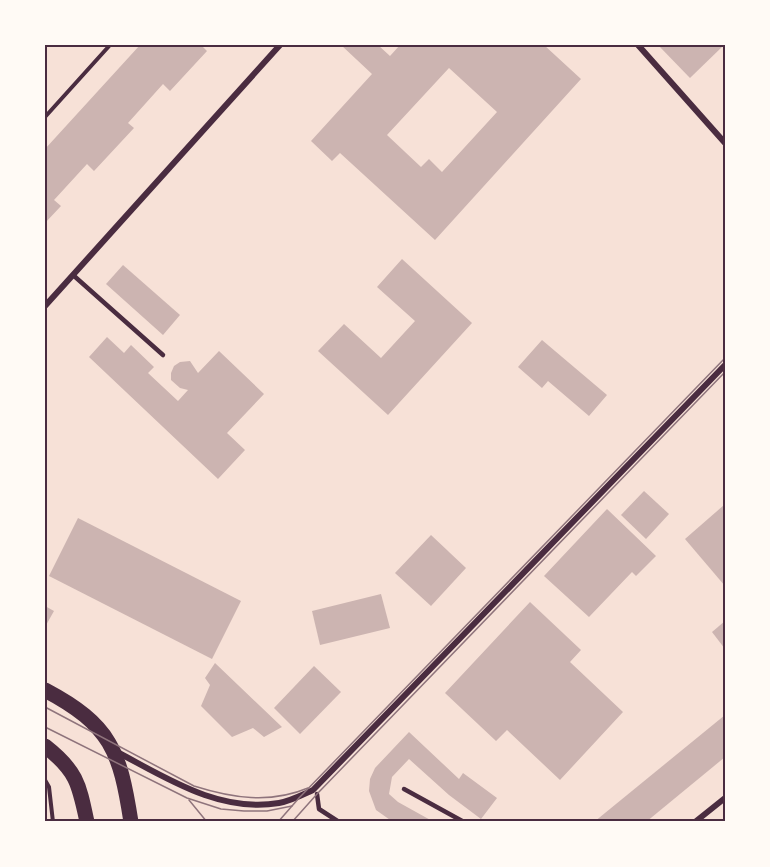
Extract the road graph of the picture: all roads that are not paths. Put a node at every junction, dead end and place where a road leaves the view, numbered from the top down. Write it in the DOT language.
graph roads {
  1 [pos="280,45"];
  2 [pos="638,45"];
  3 [pos="725,143"];
  4 [pos="73,275"];
  5 [pos="45,306"];
  6 [pos="163,355"];
  7 [pos="725,364"];
  8 [pos="45,690"];
  9 [pos="45,746"];
  10 [pos="115,751"];
  11 [pos="404,789"];
  12 [pos="315,792"];
  13 [pos="725,798"];
  14 [pos="87,822"];
  15 [pos="131,822"];
  16 [pos="339,822"];
  17 [pos="464,822"];
  18 [pos="695,822"];
  1 -- 4 [label="street"];
  2 -- 3 [label="street"];
  4 -- 5 [label="street"];
  4 -- 6 [label="lane"];
  7 -- 12 [label="street"];
  8 -- 10 [label="main road"];
  9 -- 14 [label="main road"];
  10 -- 12 [label="street"];
  10 -- 15 [label="main road"];
  11 -- 17 [label="lane"];
  12 -- 16 [label="lane"];
  13 -- 18 [label="street"];
}
